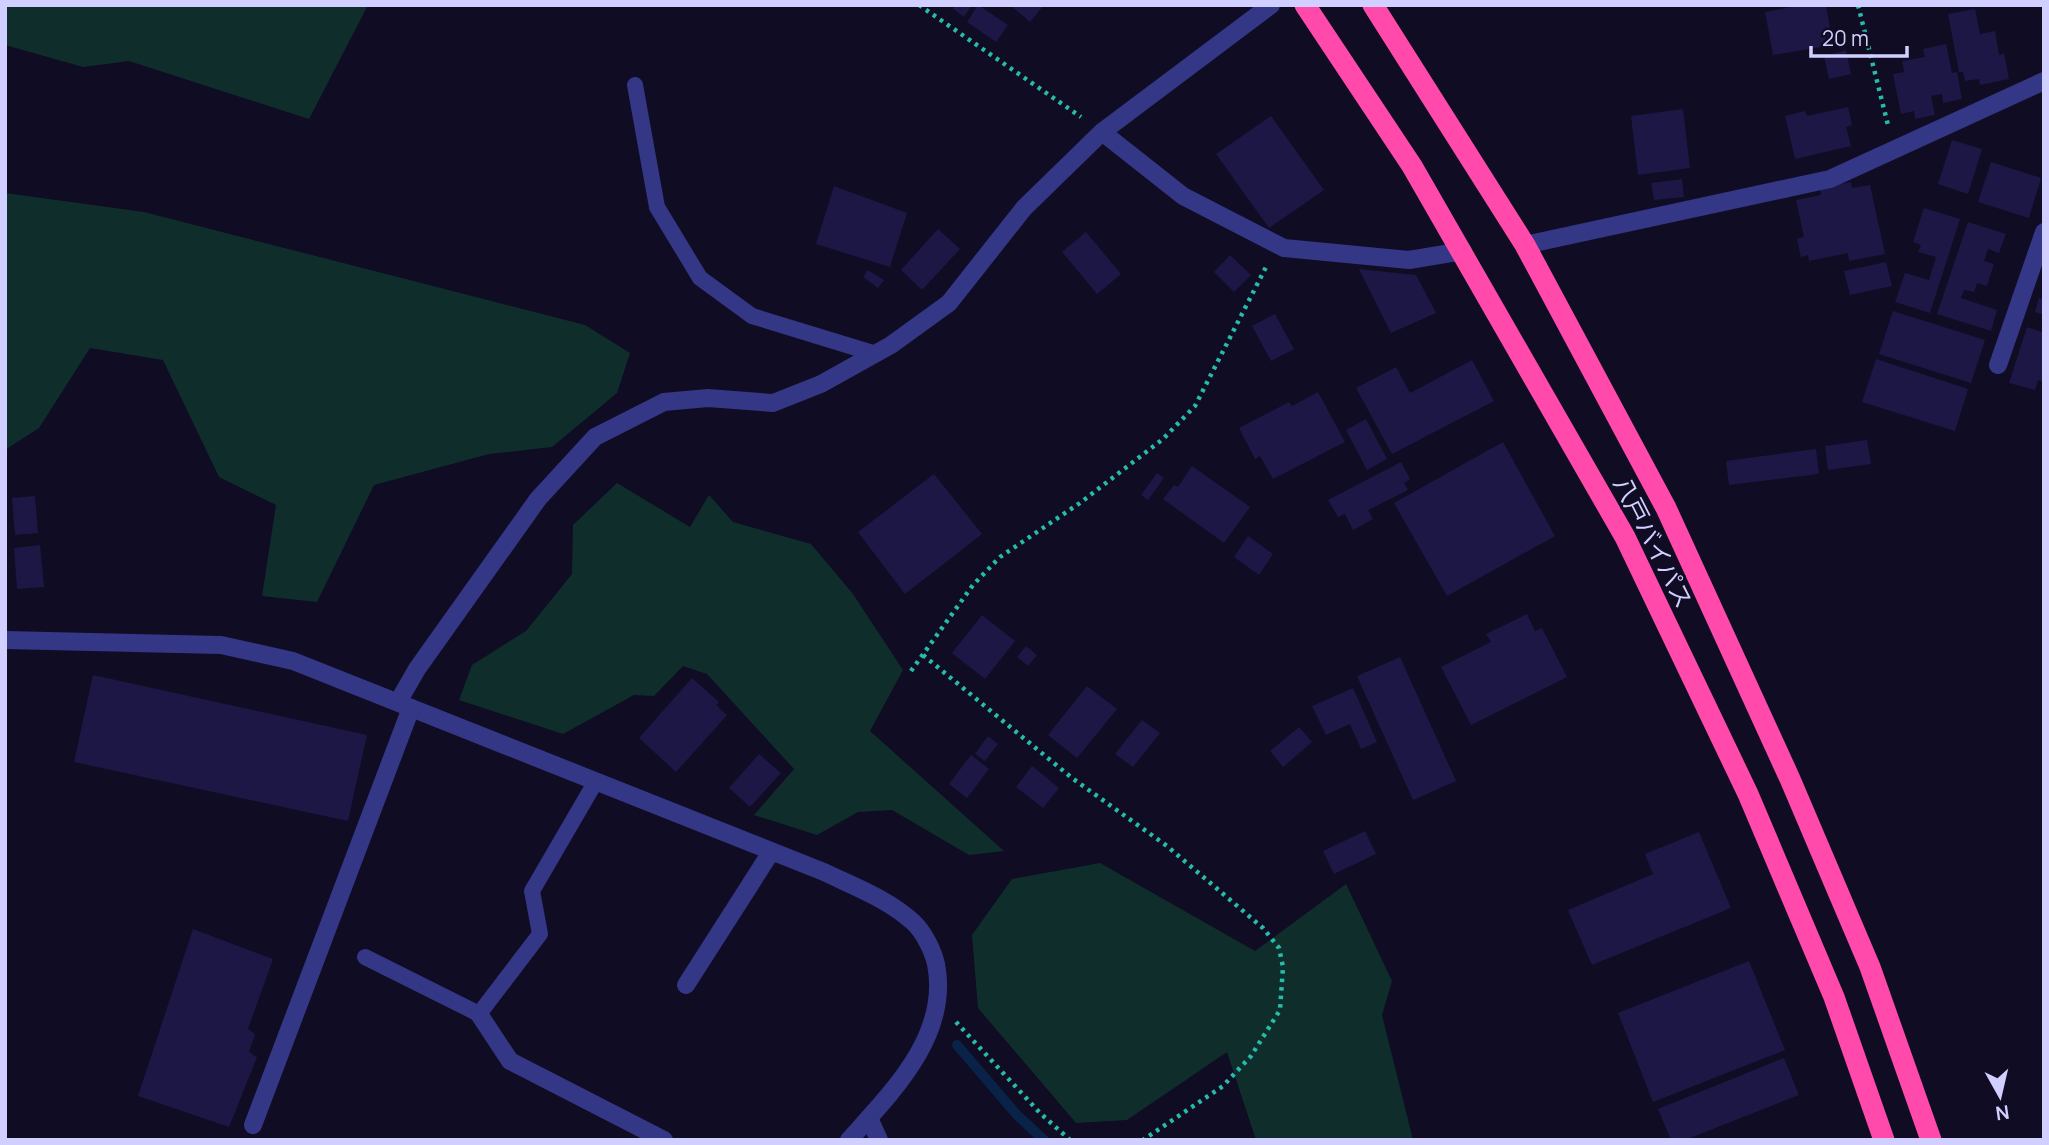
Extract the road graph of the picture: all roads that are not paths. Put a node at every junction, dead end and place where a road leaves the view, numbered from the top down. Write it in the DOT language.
graph roads {
  1 [pos="1271,5"];
  2 [pos="1305,5"];
  3 [pos="1373,5"];
  4 [pos="2044,81"];
  5 [pos="635,85"];
  6 [pos="1102,132"];
  7 [pos="2044,232"];
  8 [pos="1525,246"];
  9 [pos="1463,251"];
  10 [pos="876,354"];
  11 [pos="1998,365"];
  12 [pos="5,640"];
  13 [pos="404,705"];
  14 [pos="596,781"];
  15 [pos="771,852"];
  16 [pos="365,957"];
  17 [pos="687,985"];
  18 [pos="480,1014"];
  19 [pos="869,1118"];
  20 [pos="253,1125"];
  21 [pos="664,1140"];
  22 [pos="849,1140"];
  23 [pos="879,1140"];
  24 [pos="1884,1140"];
  25 [pos="1931,1140"];
  1 -- 6 [label="street"];
  2 -- 9 [label="highway, 八戸バイパス"];
  3 -- 8 [label="highway, 八戸バイパス"];
  4 -- 8 [label="street"];
  5 -- 10 [label="lane"];
  6 -- 9 [label="street"];
  6 -- 10 [label="street"];
  7 -- 11 [label="street"];
  8 -- 25 [label="highway, 八戸バイパス"];
  9 -- 24 [label="highway, 八戸バイパス"];
  10 -- 13 [label="street"];
  12 -- 13 [label="street"];
  13 -- 14 [label="street"];
  13 -- 20 [label="street"];
  14 -- 15 [label="street"];
  14 -- 18 [label="lane"];
  15 -- 17 [label="street"];
  15 -- 19 [label="street"];
  16 -- 18 [label="lane"];
  18 -- 21 [label="street"];
  19 -- 22 [label="street"];
  19 -- 23 [label="street"];
}
